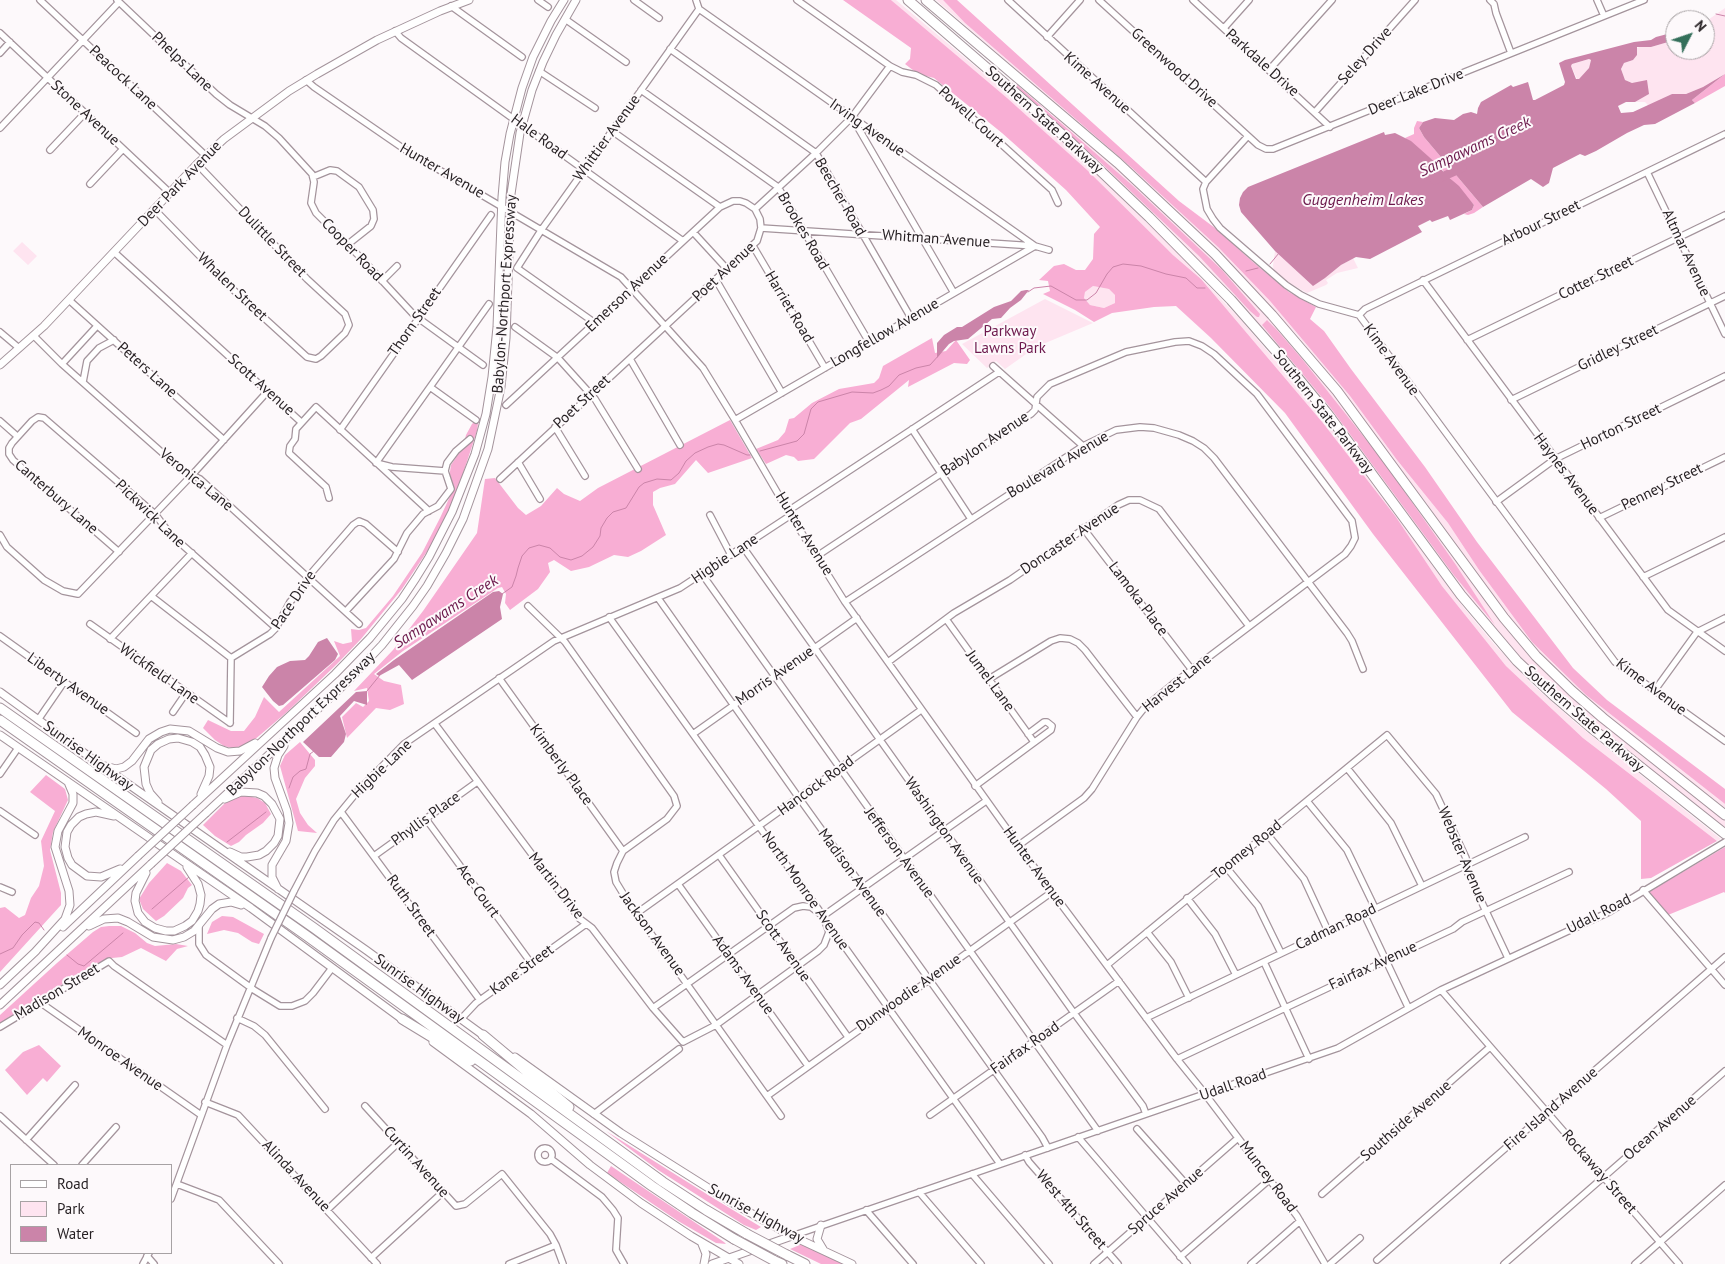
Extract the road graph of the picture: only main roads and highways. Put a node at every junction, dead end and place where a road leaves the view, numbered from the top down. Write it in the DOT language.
graph roads {
  1 [pos="469,0"];
  2 [pos="564,0"];
  3 [pos="576,0"];
  4 [pos="908,0"];
  5 [pos="926,0"];
  6 [pos="0,365"];
  7 [pos="0,692"];
  8 [pos="0,708"];
  9 [pos="0,720"];
  10 [pos="306,721"];
  11 [pos="272,732"];
  12 [pos="0,735"];
  13 [pos="98,763"];
  14 [pos="66,780"];
  15 [pos="193,805"];
  16 [pos="214,806"];
  17 [pos="171,815"];
  18 [pos="1725,815"];
  19 [pos="127,822"];
  20 [pos="1725,834"];
  21 [pos="213,844"];
  22 [pos="180,859"];
  23 [pos="129,864"];
  24 [pos="151,864"];
  25 [pos="279,891"];
  26 [pos="251,908"];
  27 [pos="76,934"];
  28 [pos="34,953"];
  29 [pos="0,985"];
  30 [pos="0,1005"];
  31 [pos="402,1019"];
  32 [pos="483,1035"];
  33 [pos="527,1095"];
  34 [pos="599,1135"];
  35 [pos="821,1225"];
  36 [pos="792,1236"];
  37 [pos="700,1242"];
  38 [pos="827,1253"];
  39 [pos="728,1258"];
  40 [pos="778,1262"];
  41 [pos="704,1264"];
  42 [pos="712,1264"];
  43 [pos="739,1264"];
  44 [pos="805,1264"];
  45 [pos="852,1264"];
  1 -- 6 [label="main road, Deer Park Avenue"];
  2 -- 11 [label="main road, Babylon-Northport Expressway"];
  3 -- 10 [label="main road, Babylon-Northport Expressway"];
  4 -- 20 [label="highway, Southern State Parkway"];
  5 -- 18 [label="highway, Southern State Parkway"];
  7 -- 13 [label="main road, Sunrise Highway"];
  8 -- 34 [label="highway, Sunrise Highway"];
  9 -- 33 [label="highway, Sunrise Highway"];
  10 -- 16 [label="main road, Babylon-Northport Expressway"];
  10 -- 25 [label="main road"];
  11 -- 13 [label="main road"];
  11 -- 15 [label="main road, Babylon-Northport Expressway"];
  12 -- 14 [label="main road, Sunrise Highway"];
  13 -- 17 [label="main road, Sunrise Highway"];
  14 -- 19 [label="main road, Sunrise Highway"];
  14 -- 28 [label="main road"];
  15 -- 17 [label="main road"];
  15 -- 23 [label="main road, Babylon-Northport Expressway, bridge"];
  16 -- 21 [label="main road"];
  16 -- 24 [label="main road, Babylon-Northport Expressway, bridge"];
  17 -- 21 [label="main road, Sunrise Highway"];
  19 -- 22 [label="main road, Sunrise Highway"];
  19 -- 23 [label="main road"];
  21 -- 25 [label="main road, Sunrise Highway"];
  22 -- 24 [label="main road"];
  22 -- 26 [label="main road"];
  23 -- 28 [label="main road, Babylon-Northport Expressway"];
  24 -- 27 [label="main road, Babylon-Northport Expressway"];
  25 -- 32 [label="main road, Sunrise Highway"];
  26 -- 27 [label="main road"];
  26 -- 31 [label="main road"];
  27 -- 30 [label="main road, Babylon-Northport Expressway"];
  28 -- 29 [label="main road, Babylon-Northport Expressway"];
  31 -- 33 [label="highway"];
  31 -- 37 [label="main road"];
  32 -- 34 [label="highway"];
  32 -- 36 [label="main road, Sunrise Highway"];
  33 -- 40 [label="highway, Sunrise Highway, bridge"];
  34 -- 44 [label="highway, Sunrise Highway, bridge"];
  35 -- 38 [label="main road"];
  36 -- 38 [label="main road, Sunrise Highway"];
  36 -- 39 [label="main road, Udall Road"];
  37 -- 39 [label="main road"];
  37 -- 41 [label="main road"];
  38 -- 45 [label="main road, Sunrise Highway"];
  39 -- 42 [label="main road, Udall Road"];
  39 -- 43 [label="main road"];
}
